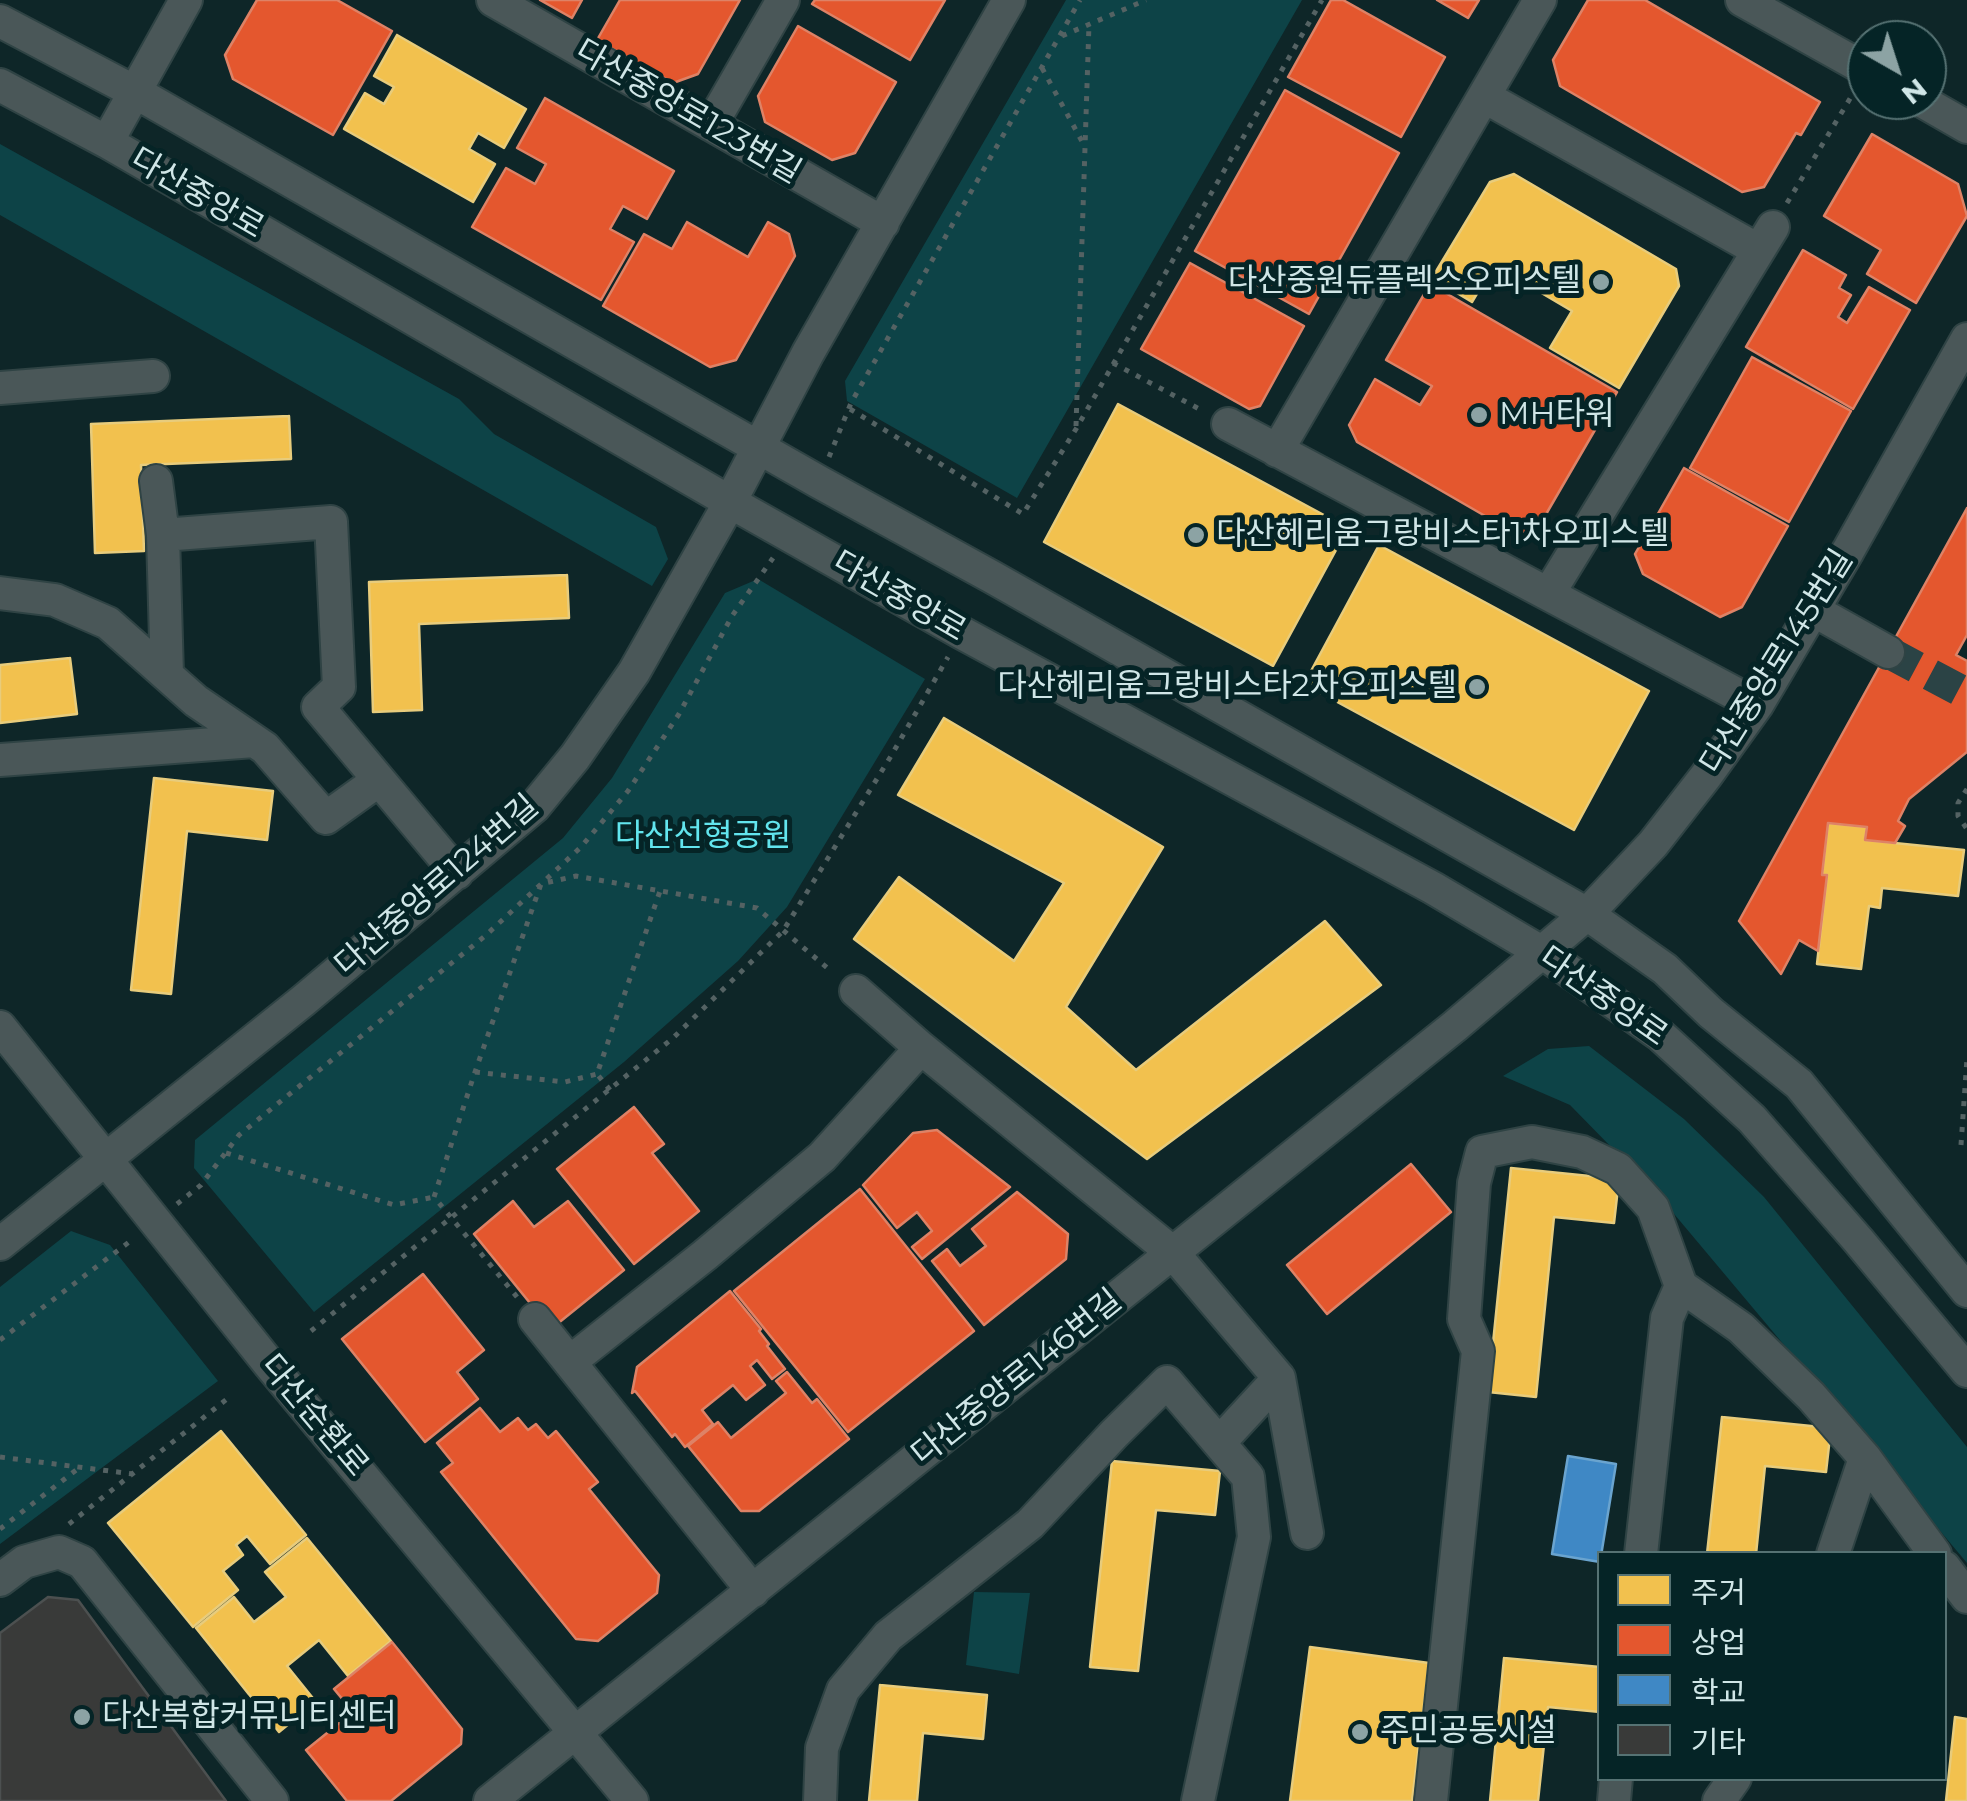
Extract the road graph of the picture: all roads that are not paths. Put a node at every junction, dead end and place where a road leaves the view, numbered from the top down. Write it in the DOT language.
graph roads {
  1 [pos="186,0"];
  2 [pos="493,0"];
  3 [pos="783,0"];
  4 [pos="1009,0"];
  5 [pos="1540,0"];
  6 [pos="1742,0"];
  7 [pos="0,20"];
  8 [pos="1847,68"];
  9 [pos="0,86"];
  10 [pos="135,92"];
  11 [pos="1485,97"];
  12 [pos="711,125"];
  13 [pos="107,142"];
  14 [pos="883,223"];
  15 [pos="1967,339"];
  16 [pos="153,376"];
  17 [pos="0,388"];
  18 [pos="1228,424"];
  19 [pos="758,448"];
  20 [pos="1277,452"];
  21 [pos="156,481"];
  22 [pos="730,502"];
  23 [pos="163,535"];
  24 [pos="0,593"];
  25 [pos="1549,593"];
  26 [pos="1813,610"];
  27 [pos="1888,652"];
  28 [pos="167,675"];
  29 [pos="1756,705"];
  30 [pos="254,741"];
  31 [pos="0,760"];
  32 [pos="379,780"];
  33 [pos="457,872"];
  34 [pos="1587,914"];
  35 [pos="1543,953"];
  36 [pos="856,991"];
  37 [pos="0,1027"];
  38 [pos="921,1048"];
  39 [pos="107,1160"];
  40 [pos="3,1235"];
  41 [pos="1174,1253"];
  42 [pos="1681,1286"];
  43 [pos="1967,1292"];
  44 [pos="535,1318"];
  45 [pos="571,1361"];
  46 [pos="1967,1371"];
  47 [pos="1279,1378"];
  48 [pos="1219,1443"];
  49 [pos="1864,1458"];
  50 [pos="1307,1533"];
  51 [pos="1641,1551"];
  52 [pos="1835,1551"];
  53 [pos="1933,1551"];
  54 [pos="1947,1571"];
  55 [pos="0,1580"];
  56 [pos="753,1591"];
  57 [pos="1967,1597"];
  58 [pos="576,1732"];
  59 [pos="272,1801"];
  60 [pos="490,1801"];
  61 [pos="632,1801"];
  62 [pos="820,1801"];
  63 [pos="1198,1801"];
  64 [pos="1431,1801"];
  1 -- 10 [label="street"];
  2 -- 12 [label="street, 다산중앙로123번길"];
  3 -- 12 [label="street"];
  4 -- 14 [label="street"];
  5 -- 11 [label="street"];
  6 -- 8 [label="street"];
  7 -- 10 [label="street, 다산중앙로"];
  9 -- 13 [label="street, 다산중앙로"];
  10 -- 13 [label="street"];
  10 -- 19 [label="street, 다산중앙로"];
  11 -- 20 [label="street"];
  11 -- 25 [label="street"];
  12 -- 14 [label="street, 다산중앙로123번길"];
  13 -- 22 [label="street, 다산중앙로"];
  14 -- 19 [label="street"];
  15 -- 26 [label="street, 다산중앙로145번길"];
  16 -- 17 [label="street"];
  18 -- 20 [label="street"];
  19 -- 22 [label="street"];
  19 -- 34 [label="street, 다산중앙로"];
  20 -- 25 [label="street"];
  21 -- 23 [label="street"];
  22 -- 33 [label="street, 다산중앙로124번길"];
  22 -- 35 [label="street, 다산중앙로"];
  23 -- 28 [label="street"];
  23 -- 32 [label="street"];
  24 -- 28 [label="street"];
  25 -- 29 [label="street"];
  26 -- 27 [label="street"];
  26 -- 29 [label="street, 다산중앙로145번길"];
  28 -- 30 [label="street"];
  29 -- 34 [label="street, 다산중앙로145번길"];
  30 -- 31 [label="street"];
  30 -- 32 [label="street"];
  32 -- 33 [label="street"];
  33 -- 39 [label="street, 다산중앙로124번길"];
  34 -- 35 [label="street, 다산중앙로145번길"];
  34 -- 43 [label="street, 다산중앙로"];
  35 -- 41 [label="street, 다산중앙로146번길"];
  35 -- 46 [label="street, 다산중앙로"];
  36 -- 38 [label="street"];
  37 -- 39 [label="street, 다산순환로"];
  38 -- 41 [label="street"];
  38 -- 45 [label="street"];
  39 -- 40 [label="street, 다산중앙로124번길"];
  39 -- 58 [label="street, 다산순환로"];
  41 -- 47 [label="street"];
  41 -- 56 [label="street, 다산중앙로146번길"];
  42 -- 49 [label="street"];
  42 -- 51 [label="street"];
  42 -- 64 [label="street"];
  44 -- 45 [label="street"];
  45 -- 56 [label="street"];
  47 -- 48 [label="street"];
  47 -- 50 [label="street"];
  48 -- 62 [label="street"];
  48 -- 63 [label="street"];
  49 -- 52 [label="street"];
  49 -- 53 [label="street"];
  54 -- 57 [label="street"];
  55 -- 59 [label="street"];
  56 -- 58 [label="street, 다산중앙로146번길"];
  58 -- 60 [label="street, 다산중앙로146번길"];
  58 -- 61 [label="street, 다산순환로"];
}
